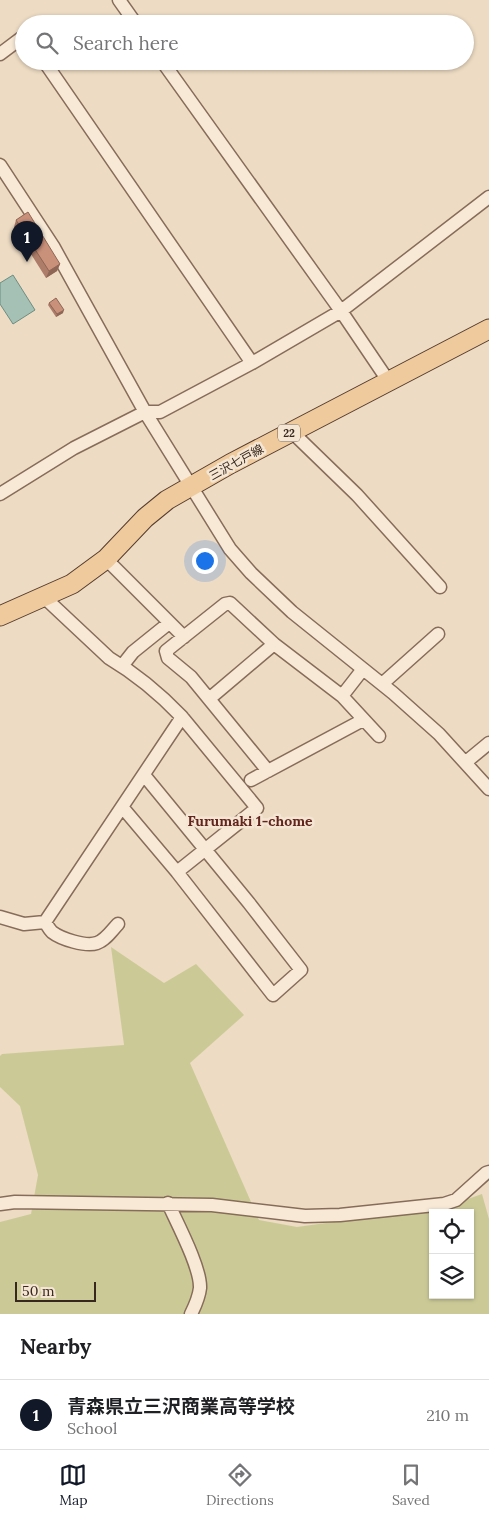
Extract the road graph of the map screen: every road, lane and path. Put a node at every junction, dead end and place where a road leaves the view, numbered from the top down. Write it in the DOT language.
graph roads {
  1 [pos="119,0"];
  2 [pos="130,15"];
  3 [pos="15,43"];
  4 [pos="0,54"];
  5 [pos="50,70"];
  6 [pos="168,70"];
  7 [pos="0,165"];
  8 [pos="489,197"];
  9 [pos="341,311"];
  10 [pos="489,329"];
  11 [pos="252,363"];
  12 [pos="389,382"];
  13 [pos="145,412"];
  14 [pos="292,432"];
  15 [pos="191,487"];
  16 [pos="0,494"];
  17 [pos="106,559"];
  18 [pos="440,587"];
  19 [pos="45,598"];
  20 [pos="0,616"];
  21 [pos="169,622"];
  22 [pos="438,634"];
  23 [pos="184,637"];
  24 [pos="274,644"];
  25 [pos="122,666"];
  26 [pos="363,670"];
  27 [pos="382,684"];
  28 [pos="342,696"];
  29 [pos="209,699"];
  30 [pos="182,717"];
  31 [pos="363,720"];
  32 [pos="379,736"];
  33 [pos="489,742"];
  34 [pos="466,762"];
  35 [pos="268,771"];
  36 [pos="144,775"];
  37 [pos="251,780"];
  38 [pos="489,788"];
  39 [pos="123,808"];
  40 [pos="205,849"];
  41 [pos="177,872"];
  42 [pos="0,917"];
  43 [pos="45,922"];
  44 [pos="118,924"];
  45 [pos="489,1172"];
  46 [pos="168,1203"];
  47 [pos="0,1204"];
  48 [pos="191,1314"];
  1 -- 2 [label="street"];
  3 -- 4 [label="street"];
  5 -- 11 [label="street"];
  6 -- 9 [label="street"];
  7 -- 13 [label="street"];
  8 -- 9 [label="street"];
  9 -- 11 [label="street"];
  9 -- 12 [label="street"];
  10 -- 12 [label="main road, 三沢七戸線 / 22"];
  11 -- 13 [label="street"];
  12 -- 14 [label="main road, 三沢七戸線 / 22"];
  13 -- 15 [label="street"];
  13 -- 16 [label="street"];
  14 -- 15 [label="main road, 三沢七戸線 / 22"];
  14 -- 18 [label="street"];
  15 -- 17 [label="main road, 三沢七戸線 / 22"];
  15 -- 26 [label="street"];
  17 -- 19 [label="main road, 三沢七戸線 / 22"];
  17 -- 21 [label="street"];
  19 -- 20 [label="main road, 三沢七戸線 / 22"];
  19 -- 25 [label="street"];
  21 -- 23 [label="street"];
  21 -- 25 [label="street"];
  22 -- 27 [label="street"];
  23 -- 24 [label="street"];
  23 -- 29 [label="street"];
  24 -- 28 [label="street"];
  24 -- 29 [label="street"];
  25 -- 30 [label="street"];
  26 -- 27 [label="street"];
  26 -- 28 [label="street"];
  27 -- 34 [label="street"];
  28 -- 31 [label="street"];
  29 -- 35 [label="street"];
  30 -- 36 [label="street"];
  30 -- 40 [label="street"];
  31 -- 32 [label="street"];
  31 -- 35 [label="street"];
  33 -- 34 [label="street"];
  34 -- 38 [label="street"];
  35 -- 37 [label="street"];
  36 -- 39 [label="street"];
  36 -- 40 [label="street"];
  39 -- 41 [label="street"];
  39 -- 43 [label="street"];
  40 -- 41 [label="street"];
  40 -- 41 [label="street"];
  42 -- 43 [label="street"];
  43 -- 44 [label="street"];
  45 -- 46 [label="street"];
  46 -- 47 [label="street"];
  46 -- 48 [label="street"];
}
